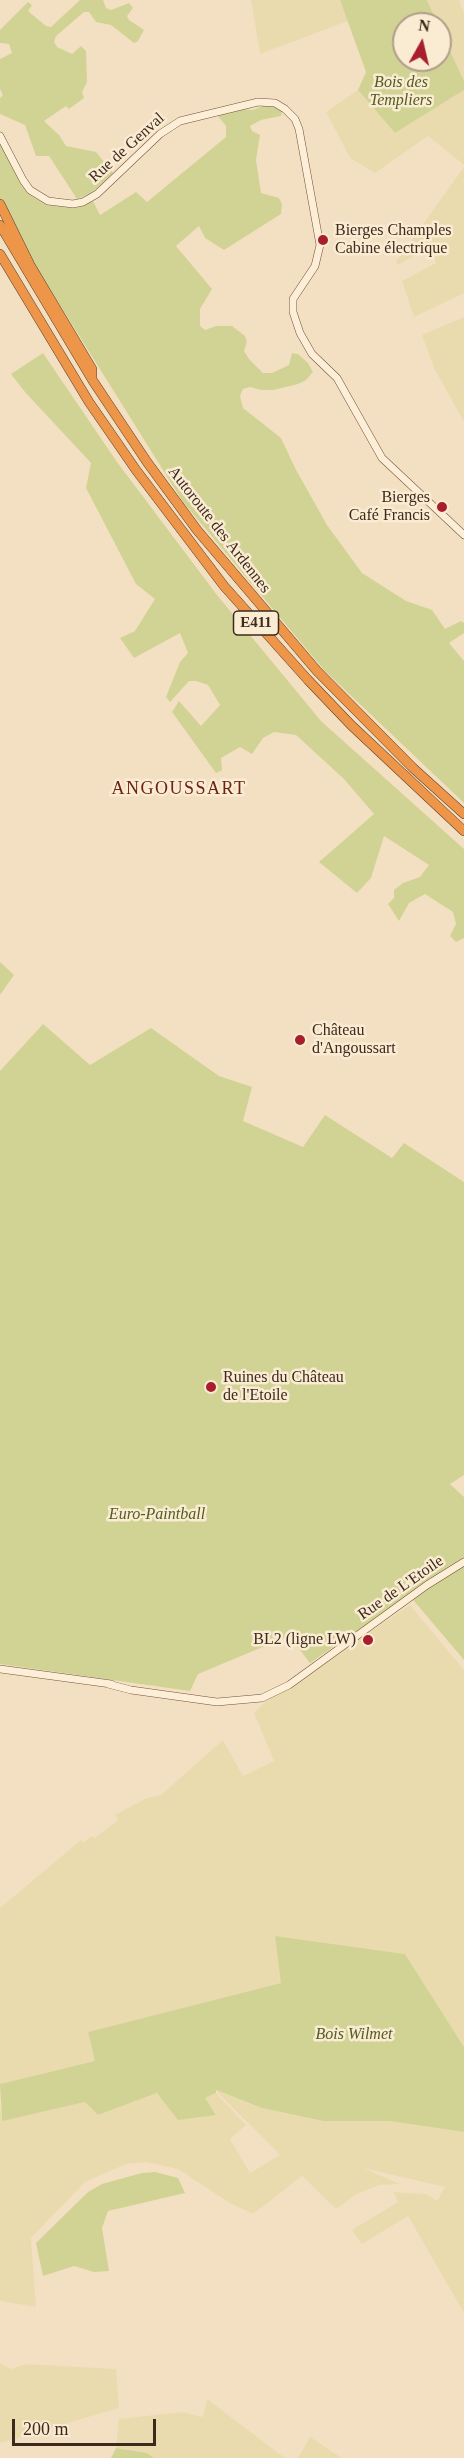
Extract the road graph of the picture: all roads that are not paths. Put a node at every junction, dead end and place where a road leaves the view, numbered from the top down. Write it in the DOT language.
graph roads {
  1 [pos="0,136"];
  2 [pos="0,204"];
  3 [pos="0,225"];
  4 [pos="0,254"];
  5 [pos="93,381"];
  6 [pos="464,535"];
  7 [pos="464,814"];
  8 [pos="464,831"];
  9 [pos="464,1562"];
  10 [pos="0,1669"];
  1 -- 6 [label="street, Rue de Genval"];
  2 -- 5 [label="highway"];
  3 -- 5 [label="highway, Autoroute des Ardennes / E411"];
  4 -- 8 [label="highway, Autoroute des Ardennes / E411"];
  5 -- 7 [label="highway, Autoroute des Ardennes / E411"];
  9 -- 10 [label="street, Rue de L'Etoile"];
}
